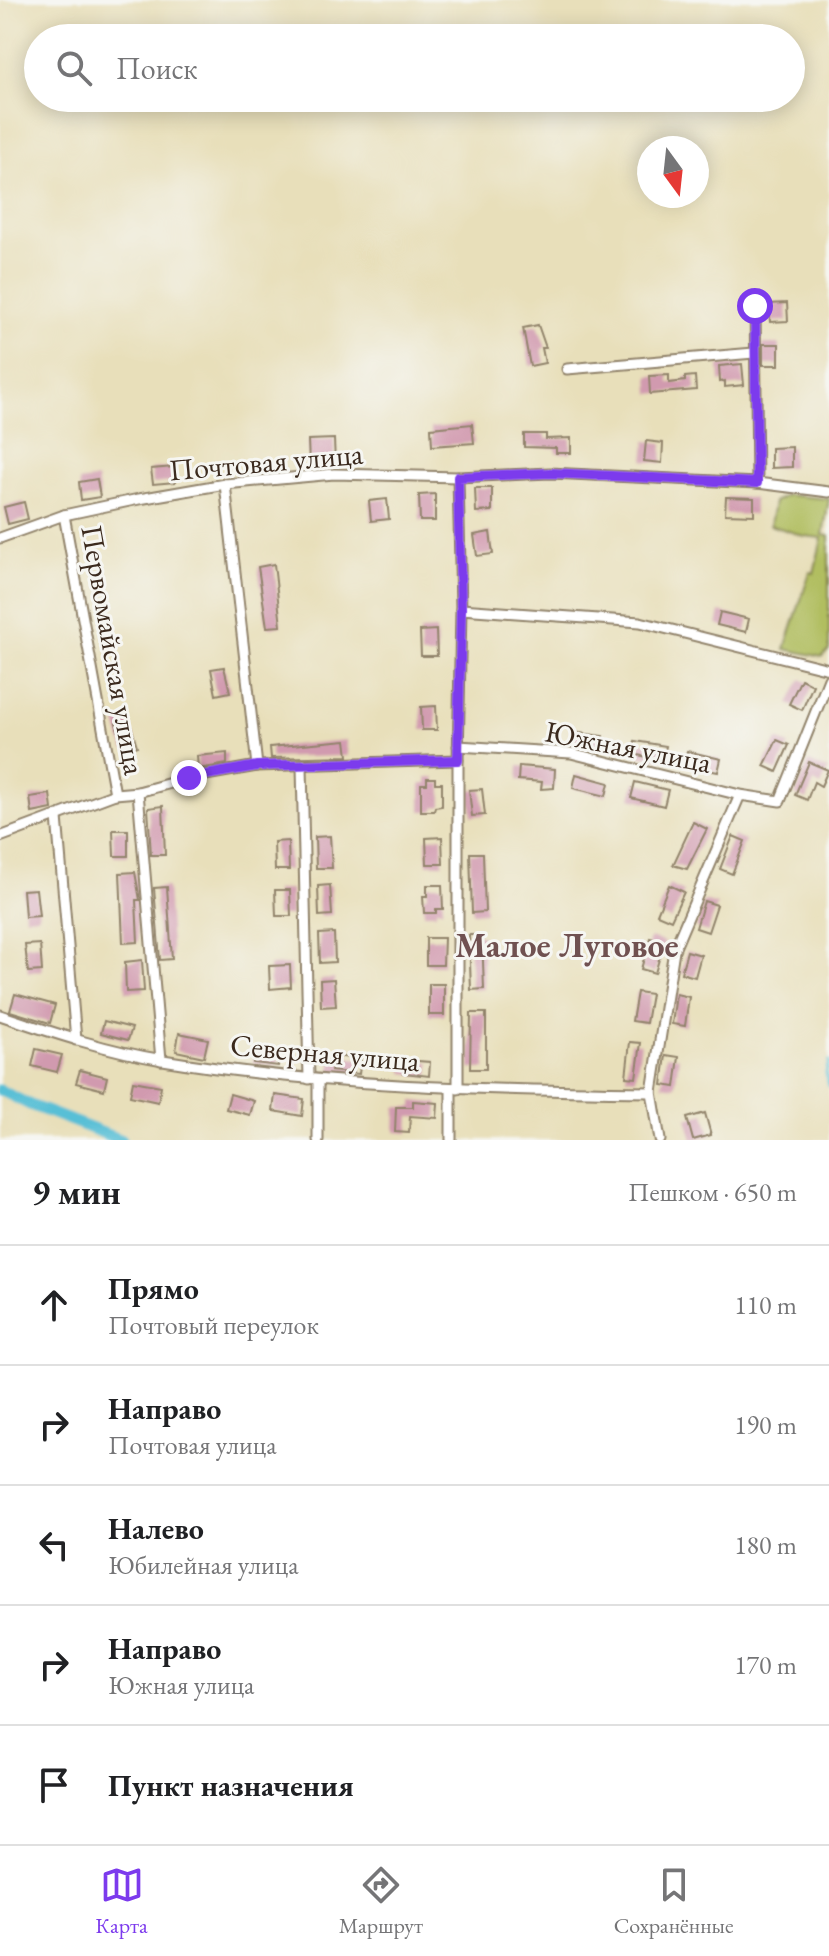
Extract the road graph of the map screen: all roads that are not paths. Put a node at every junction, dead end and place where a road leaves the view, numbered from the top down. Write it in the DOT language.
graph roads {
  1 [pos="755,306"];
  2 [pos="754,353"];
  3 [pos="567,369"];
  4 [pos="458,477"];
  5 [pos="757,483"];
  6 [pos="225,484"];
  7 [pos="829,492"];
  8 [pos="64,515"];
  9 [pos="0,538"];
  10 [pos="461,609"];
  11 [pos="829,669"];
  12 [pos="829,679"];
  13 [pos="458,746"];
  14 [pos="458,760"];
  15 [pos="257,766"];
  16 [pos="302,766"];
  17 [pos="138,792"];
  18 [pos="115,794"];
  19 [pos="740,795"];
  20 [pos="57,817"];
  21 [pos="0,837"];
  22 [pos="0,1015"];
  23 [pos="76,1040"];
  24 [pos="161,1060"];
  25 [pos="314,1080"];
  26 [pos="455,1089"];
  27 [pos="652,1092"];
  28 [pos="318,1140"];
  29 [pos="451,1140"];
  30 [pos="660,1140"];
  1 -- 2 [label="street"];
  2 -- 3 [label="street"];
  2 -- 5 [label="street"];
  4 -- 5 [label="street, Почтовая улица"];
  4 -- 6 [label="street, Почтовая улица"];
  4 -- 10 [label="street"];
  5 -- 7 [label="street, Почтовая улица"];
  6 -- 8 [label="street, Почтовая улица"];
  6 -- 15 [label="street"];
  8 -- 9 [label="street, Почтовая улица"];
  8 -- 18 [label="street, Первомайская улица"];
  10 -- 11 [label="street"];
  10 -- 13 [label="street"];
  12 -- 19 [label="street, Южная улица"];
  13 -- 14 [label="street"];
  13 -- 19 [label="street, Южная улица"];
  14 -- 16 [label="street"];
  14 -- 26 [label="street"];
  15 -- 16 [label="street"];
  15 -- 17 [label="street"];
  16 -- 25 [label="street"];
  17 -- 18 [label="street"];
  17 -- 24 [label="street, Первомайская улица"];
  18 -- 20 [label="street"];
  19 -- 27 [label="street"];
  20 -- 21 [label="street"];
  20 -- 23 [label="street"];
  22 -- 23 [label="street, Северная улица"];
  23 -- 24 [label="street, Северная улица"];
  24 -- 25 [label="street, Северная улица"];
  25 -- 26 [label="street, Северная улица"];
  25 -- 28 [label="street"];
  26 -- 27 [label="street, Северная улица"];
  26 -- 29 [label="street"];
  27 -- 30 [label="street"];
}
